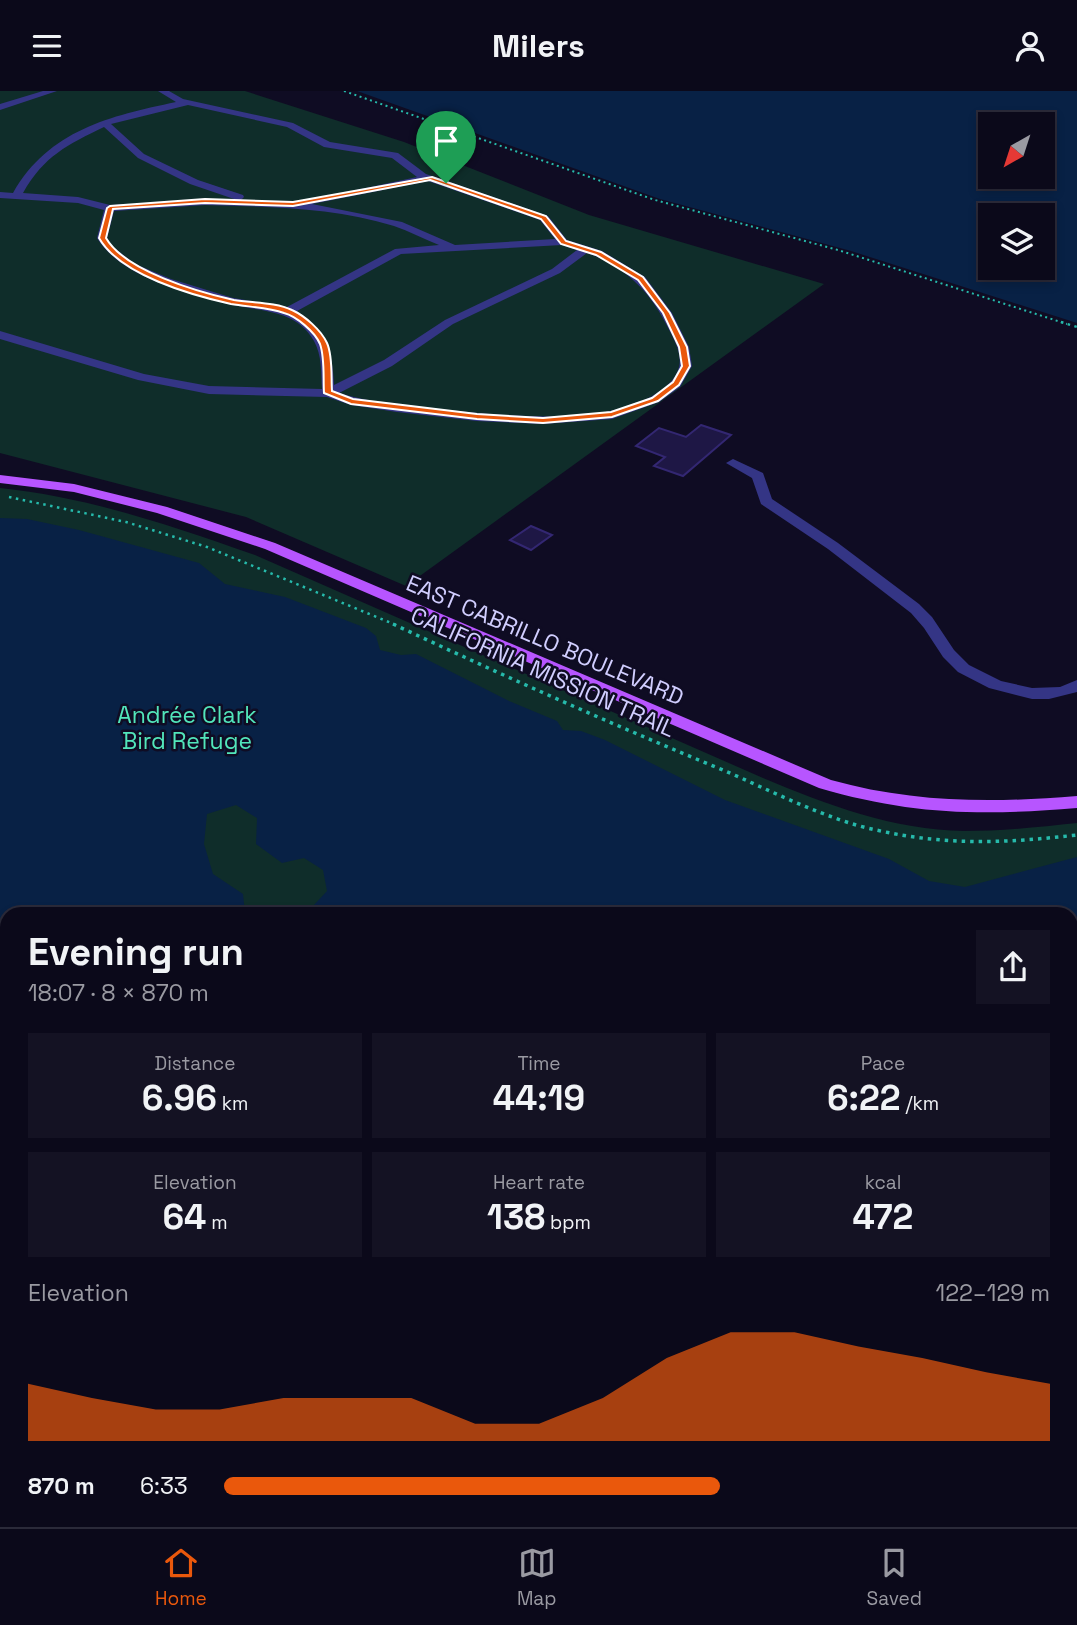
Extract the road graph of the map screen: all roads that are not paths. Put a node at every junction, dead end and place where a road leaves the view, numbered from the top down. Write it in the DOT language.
graph roads {
  1 [pos="52,91"];
  2 [pos="163,91"];
  3 [pos="186,103"];
  4 [pos="0,107"];
  5 [pos="105,123"];
  6 [pos="430,178"];
  7 [pos="0,195"];
  8 [pos="17,195"];
  9 [pos="255,204"];
  10 [pos="293,204"];
  11 [pos="110,208"];
  12 [pos="563,242"];
  13 [pos="454,248"];
  14 [pos="585,249"];
  15 [pos="289,311"];
  16 [pos="0,335"];
  17 [pos="328,393"];
  18 [pos="733,463"];
  19 [pos="0,479"];
  20 [pos="1077,685"];
  21 [pos="1077,801"];
  1 -- 4 [label="lane"];
  2 -- 3 [label="lane"];
  3 -- 5 [label="lane"];
  3 -- 6 [label="lane"];
  5 -- 8 [label="lane"];
  5 -- 9 [label="lane"];
  6 -- 10 [label="lane"];
  6 -- 12 [label="lane"];
  7 -- 8 [label="lane"];
  8 -- 11 [label="lane"];
  9 -- 10 [label="lane"];
  9 -- 11 [label="lane"];
  10 -- 13 [label="lane"];
  11 -- 15 [label="lane"];
  12 -- 13 [label="lane"];
  12 -- 14 [label="lane"];
  13 -- 15 [label="lane"];
  14 -- 17 [label="lane"];
  14 -- 17 [label="lane"];
  15 -- 17 [label="lane"];
  16 -- 17 [label="lane"];
  18 -- 20 [label="lane"];
  19 -- 21 [label="main road, EAST CABRILLO BOULEVARD"];
}
